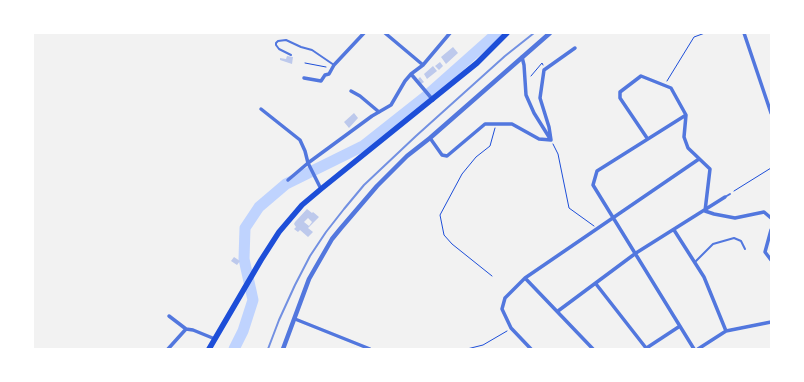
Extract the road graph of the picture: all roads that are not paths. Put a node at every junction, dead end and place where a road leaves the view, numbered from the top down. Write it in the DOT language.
graph roads {
  1 [pos="364,33"];
  2 [pos="385,33"];
  3 [pos="450,33"];
  4 [pos="507,33"];
  5 [pos="550,33"];
  6 [pos="744,33"];
  7 [pos="575,48"];
  8 [pos="291,55"];
  9 [pos="522,57"];
  10 [pos="422,64"];
  11 [pos="334,67"];
  12 [pos="411,74"];
  13 [pos="304,78"];
  14 [pos="351,91"];
  15 [pos="431,98"];
  16 [pos="261,109"];
  17 [pos="379,112"];
  18 [pos="771,113"];
  19 [pos="686,115"];
  20 [pos="430,138"];
  21 [pos="647,138"];
  22 [pos="551,140"];
  23 [pos="699,159"];
  24 [pos="308,163"];
  25 [pos="288,180"];
  26 [pos="321,189"];
  27 [pos="730,194"];
  28 [pos="725,197"];
  29 [pos="705,210"];
  30 [pos="613,218"];
  31 [pos="771,218"];
  32 [pos="674,230"];
  33 [pos="771,230"];
  34 [pos="745,249"];
  35 [pos="636,253"];
  36 [pos="771,260"];
  37 [pos="696,262"];
  38 [pos="525,278"];
  39 [pos="596,284"];
  40 [pos="558,311"];
  41 [pos="168,316"];
  42 [pos="295,319"];
  43 [pos="771,322"];
  44 [pos="680,326"];
  45 [pos="186,329"];
  46 [pos="726,331"];
  47 [pos="215,339"];
  48 [pos="646,348"];
  49 [pos="169,349"];
  50 [pos="209,349"];
  51 [pos="283,349"];
  52 [pos="370,349"];
  53 [pos="531,349"];
  54 [pos="593,349"];
  55 [pos="694,349"];
  56 [pos="698,349"];
  1 -- 11 [label="street"];
  2 -- 10 [label="street"];
  3 -- 10 [label="street"];
  4 -- 15 [label="main road"];
  5 -- 9 [label="street"];
  6 -- 18 [label="street"];
  7 -- 22 [label="street"];
  8 -- 11 [label="lane"];
  9 -- 20 [label="street"];
  9 -- 22 [label="street"];
  10 -- 12 [label="street"];
  11 -- 13 [label="street"];
  12 -- 15 [label="street"];
  12 -- 17 [label="street"];
  14 -- 17 [label="street"];
  15 -- 26 [label="main road"];
  16 -- 24 [label="street"];
  17 -- 24 [label="street"];
  19 -- 21 [label="street"];
  19 -- 21 [label="street"];
  19 -- 23 [label="street"];
  20 -- 22 [label="street"];
  20 -- 42 [label="street"];
  21 -- 30 [label="street"];
  23 -- 29 [label="street"];
  23 -- 30 [label="street"];
  24 -- 25 [label="street"];
  24 -- 26 [label="street"];
  26 -- 47 [label="main road"];
  27 -- 28 [label="lane"];
  28 -- 29 [label="street"];
  29 -- 31 [label="street"];
  29 -- 32 [label="street"];
  30 -- 35 [label="street"];
  30 -- 38 [label="street"];
  32 -- 35 [label="street"];
  32 -- 37 [label="street"];
  33 -- 36 [label="street"];
  34 -- 37 [label="lane"];
  35 -- 39 [label="street"];
  35 -- 44 [label="street"];
  37 -- 46 [label="street"];
  38 -- 40 [label="street"];
  38 -- 53 [label="street"];
  39 -- 40 [label="street"];
  39 -- 48 [label="street"];
  40 -- 54 [label="street"];
  41 -- 45 [label="street"];
  42 -- 51 [label="street"];
  42 -- 52 [label="street"];
  43 -- 46 [label="street"];
  44 -- 48 [label="street"];
  44 -- 55 [label="street"];
  45 -- 47 [label="street"];
  45 -- 49 [label="street"];
  46 -- 56 [label="street"];
  47 -- 50 [label="main road"];
}
